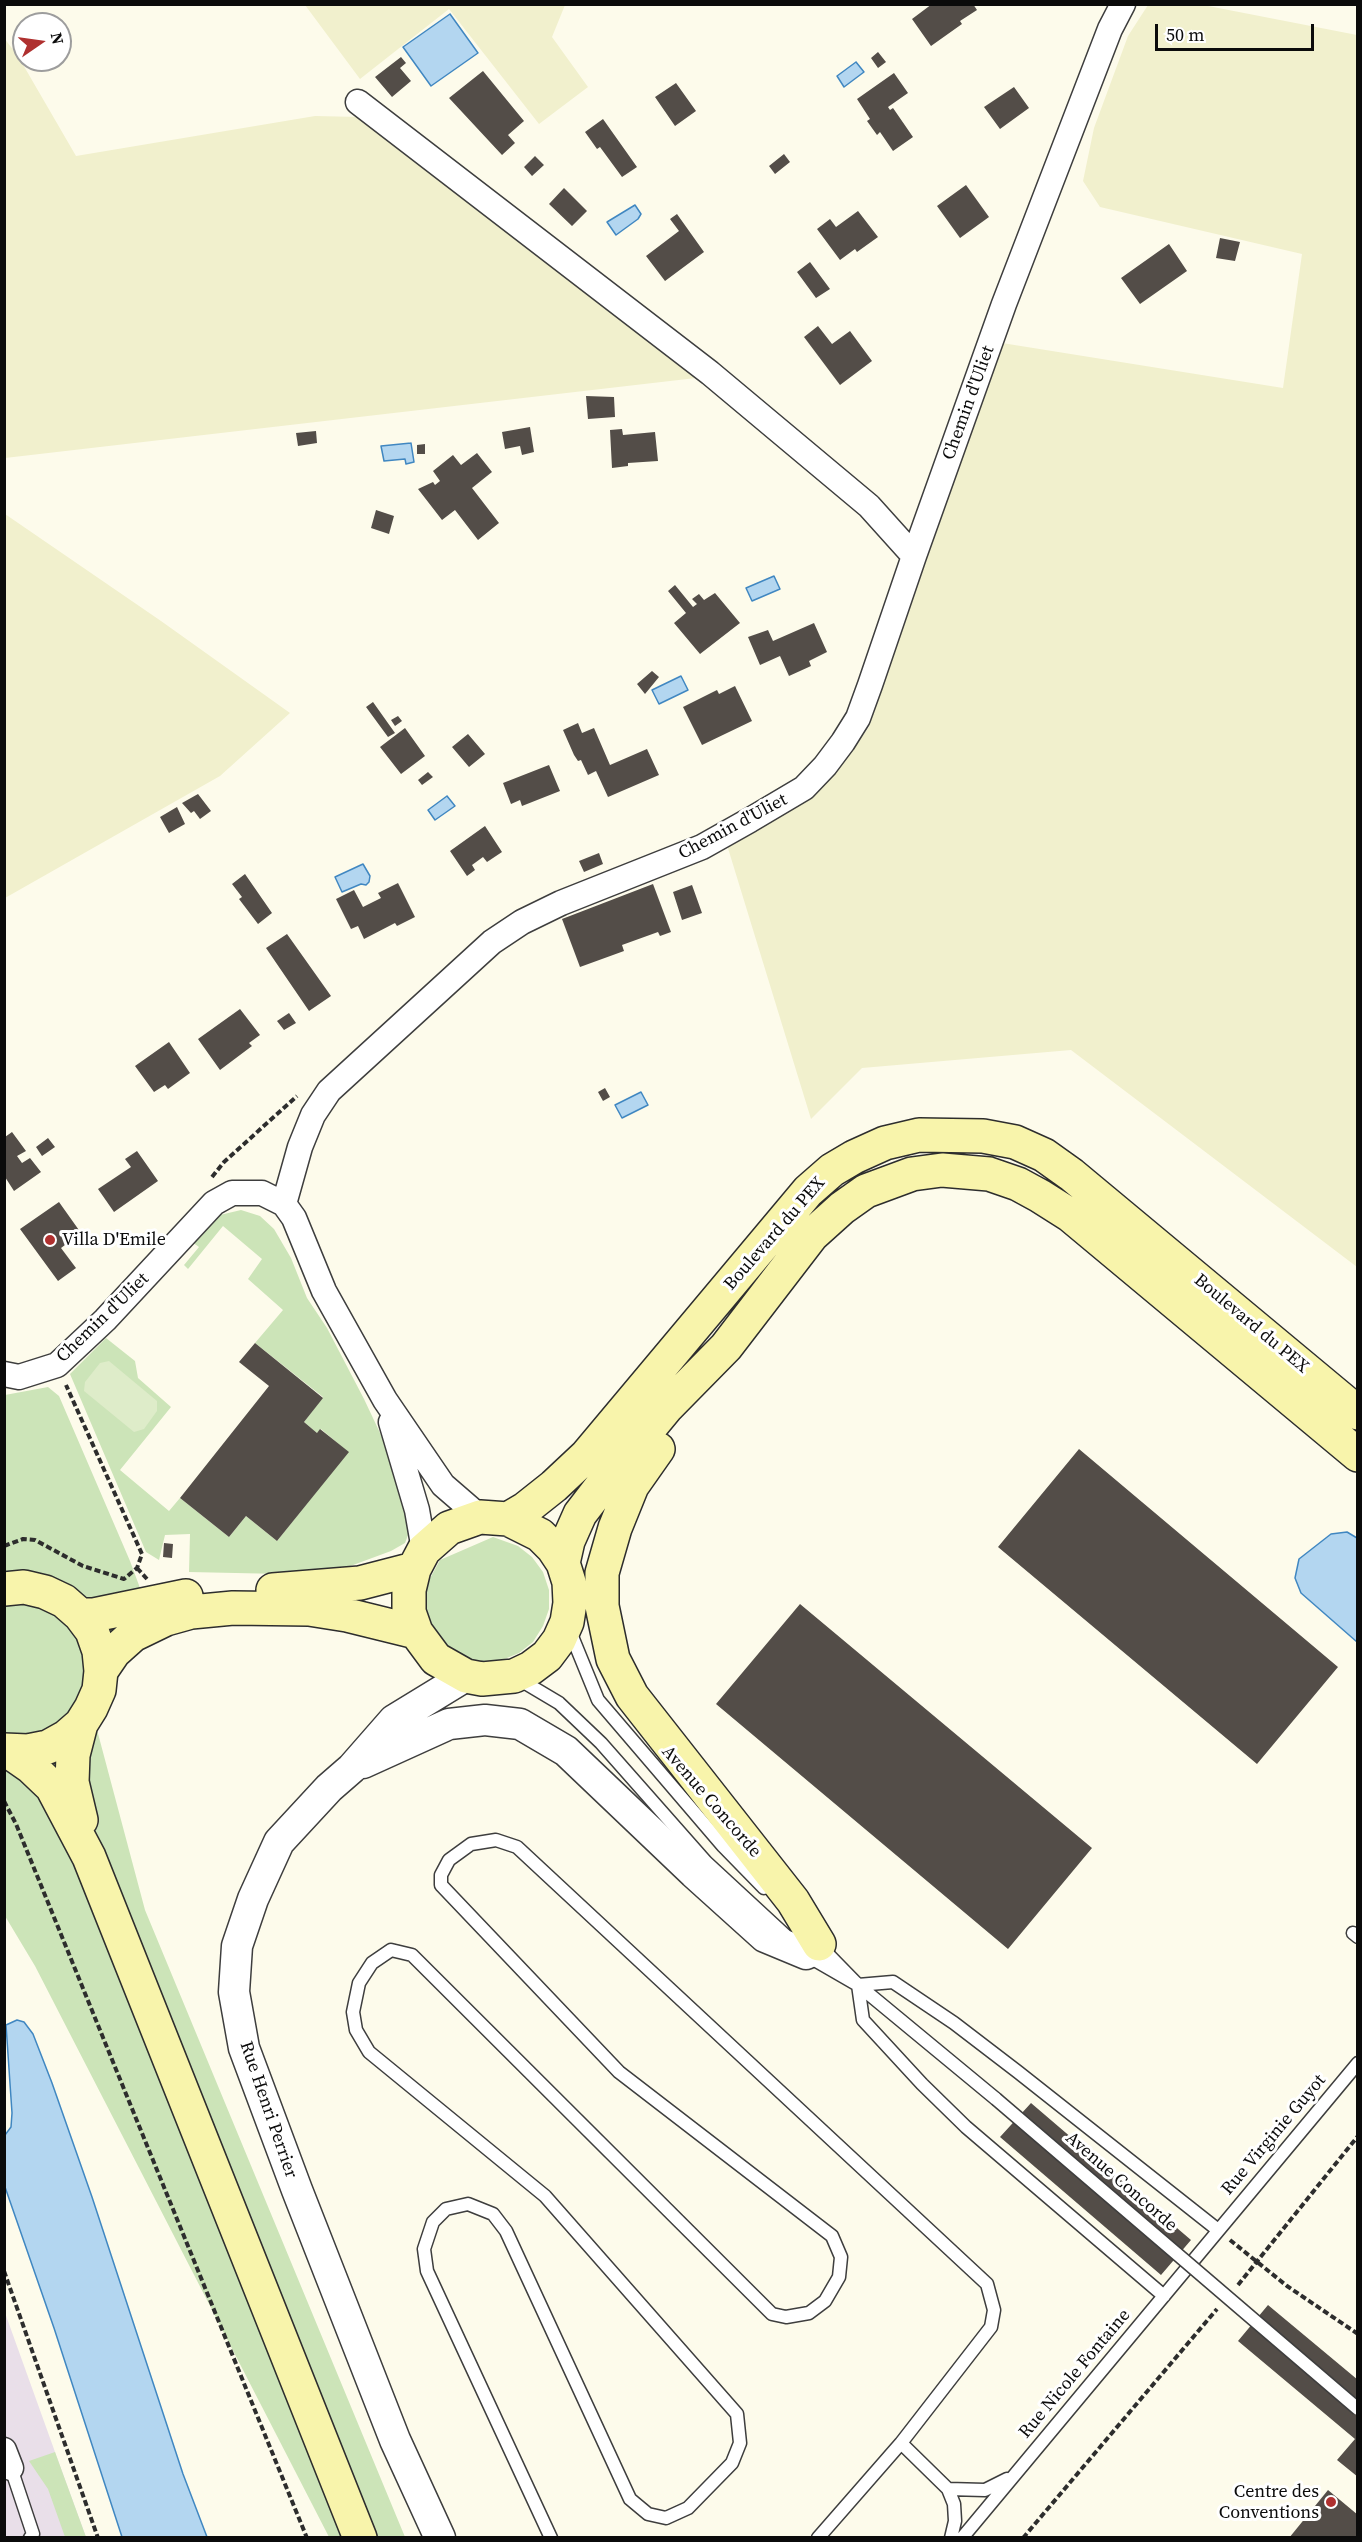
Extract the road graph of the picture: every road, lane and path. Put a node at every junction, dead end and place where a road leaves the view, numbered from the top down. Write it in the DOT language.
graph roads {
  1 [pos="1123,4"];
  2 [pos="358,102"];
  3 [pos="914,556"];
  4 [pos="284,1204"];
  5 [pos="726,1347"];
  6 [pos="57,1365"];
  7 [pos="4,1374"];
  8 [pos="385,1400"];
  9 [pos="1358,1413"];
  10 [pos="1358,1455"];
  11 [pos="494,1518"];
  12 [pos="4,1546"];
  13 [pos="419,1560"];
  14 [pos="563,1563"];
  15 [pos="11,1584"];
  16 [pos="80,1615"];
  17 [pos="567,1622"];
  18 [pos="416,1632"];
  19 [pos="101,1671"];
  20 [pos="466,1676"];
  21 [pos="514,1676"];
  22 [pos="81,1724"];
  23 [pos="6,1751"];
  24 [pos="352,1768"];
  25 [pos="4,1801"];
  26 [pos="89,1857"];
  27 [pos="812,1949"];
  28 [pos="858,1985"];
  29 [pos="1358,2063"];
  30 [pos="1358,2136"];
  31 [pos="1218,2230"];
  32 [pos="1258,2262"];
  33 [pos="4,2271"];
  34 [pos="1234,2289"];
  35 [pos="1164,2296"];
  36 [pos="1219,2307"];
  37 [pos="1358,2334"];
  38 [pos="1358,2409"];
  39 [pos="901,2443"];
  40 [pos="8,2459"];
  41 [pos="1014,2475"];
  42 [pos="948,2489"];
  43 [pos="32,2536"];
  44 [pos="98,2538"];
  45 [pos="307,2538"];
  46 [pos="360,2538"];
  47 [pos="440,2538"];
  48 [pos="551,2538"];
  49 [pos="818,2538"];
  50 [pos="951,2538"];
  51 [pos="962,2538"];
  52 [pos="1023,2538"];
  1 -- 3 [label="street, Chemin d'Uliet"];
  2 -- 3 [label="street"];
  3 -- 4 [label="street, Chemin d'Uliet"];
  4 -- 6 [label="street, Chemin d'Uliet"];
  4 -- 8 [label="street"];
  5 -- 10 [label="main road, Boulevard du PEX"];
  5 -- 14 [label="main road, Boulevard du PEX"];
  5 -- 27 [label="main road"];
  6 -- 7 [label="street, Chemin d'Uliet"];
  6 -- 12 [label="path"];
  8 -- 11 [label="street"];
  8 -- 13 [label="street"];
  9 -- 11 [label="main road, Boulevard du PEX"];
  11 -- 13 [label="main road"];
  11 -- 14 [label="main road"];
  13 -- 16 [label="main road"];
  13 -- 18 [label="main road"];
  14 -- 17 [label="main road"];
  15 -- 16 [label="main road"];
  16 -- 19 [label="main road"];
  17 -- 21 [label="main road"];
  17 -- 27 [label="lane, Avenue Concorde"];
  18 -- 19 [label="main road"];
  18 -- 20 [label="main road"];
  19 -- 22 [label="main road"];
  20 -- 21 [label="main road"];
  20 -- 24 [label="street, Rue Henri Perrier"];
  21 -- 27 [label="lane, Avenue Concorde"];
  22 -- 23 [label="main road"];
  22 -- 26 [label="main road"];
  23 -- 26 [label="main road"];
  24 -- 27 [label="street"];
  24 -- 47 [label="street, Rue Henri Perrier"];
  25 -- 45 [label="path"];
  26 -- 46 [label="main road"];
  27 -- 28 [label="lane, Avenue Concorde"];
  28 -- 31 [label="lane, Avenue Concorde"];
  28 -- 35 [label="lane"];
  28 -- 38 [label="lane, Avenue Concorde, bridge"];
  29 -- 31 [label="lane, Rue Virginie Guyot"];
  30 -- 32 [label="path"];
  31 -- 32 [label="path"];
  31 -- 35 [label="lane, Rue Virginie Guyot"];
  32 -- 34 [label="path"];
  32 -- 37 [label="path"];
  33 -- 44 [label="path"];
  35 -- 41 [label="lane, Rue Nicole Fontaine"];
  36 -- 52 [label="path"];
  39 -- 42 [label="lane"];
  39 -- 48 [label="lane"];
  39 -- 49 [label="lane"];
  40 -- 43 [label="lane"];
  41 -- 42 [label="lane, Rue Nicole Fontaine"];
  41 -- 51 [label="lane, Rue Nicole Fontaine"];
  42 -- 50 [label="lane"];
}
